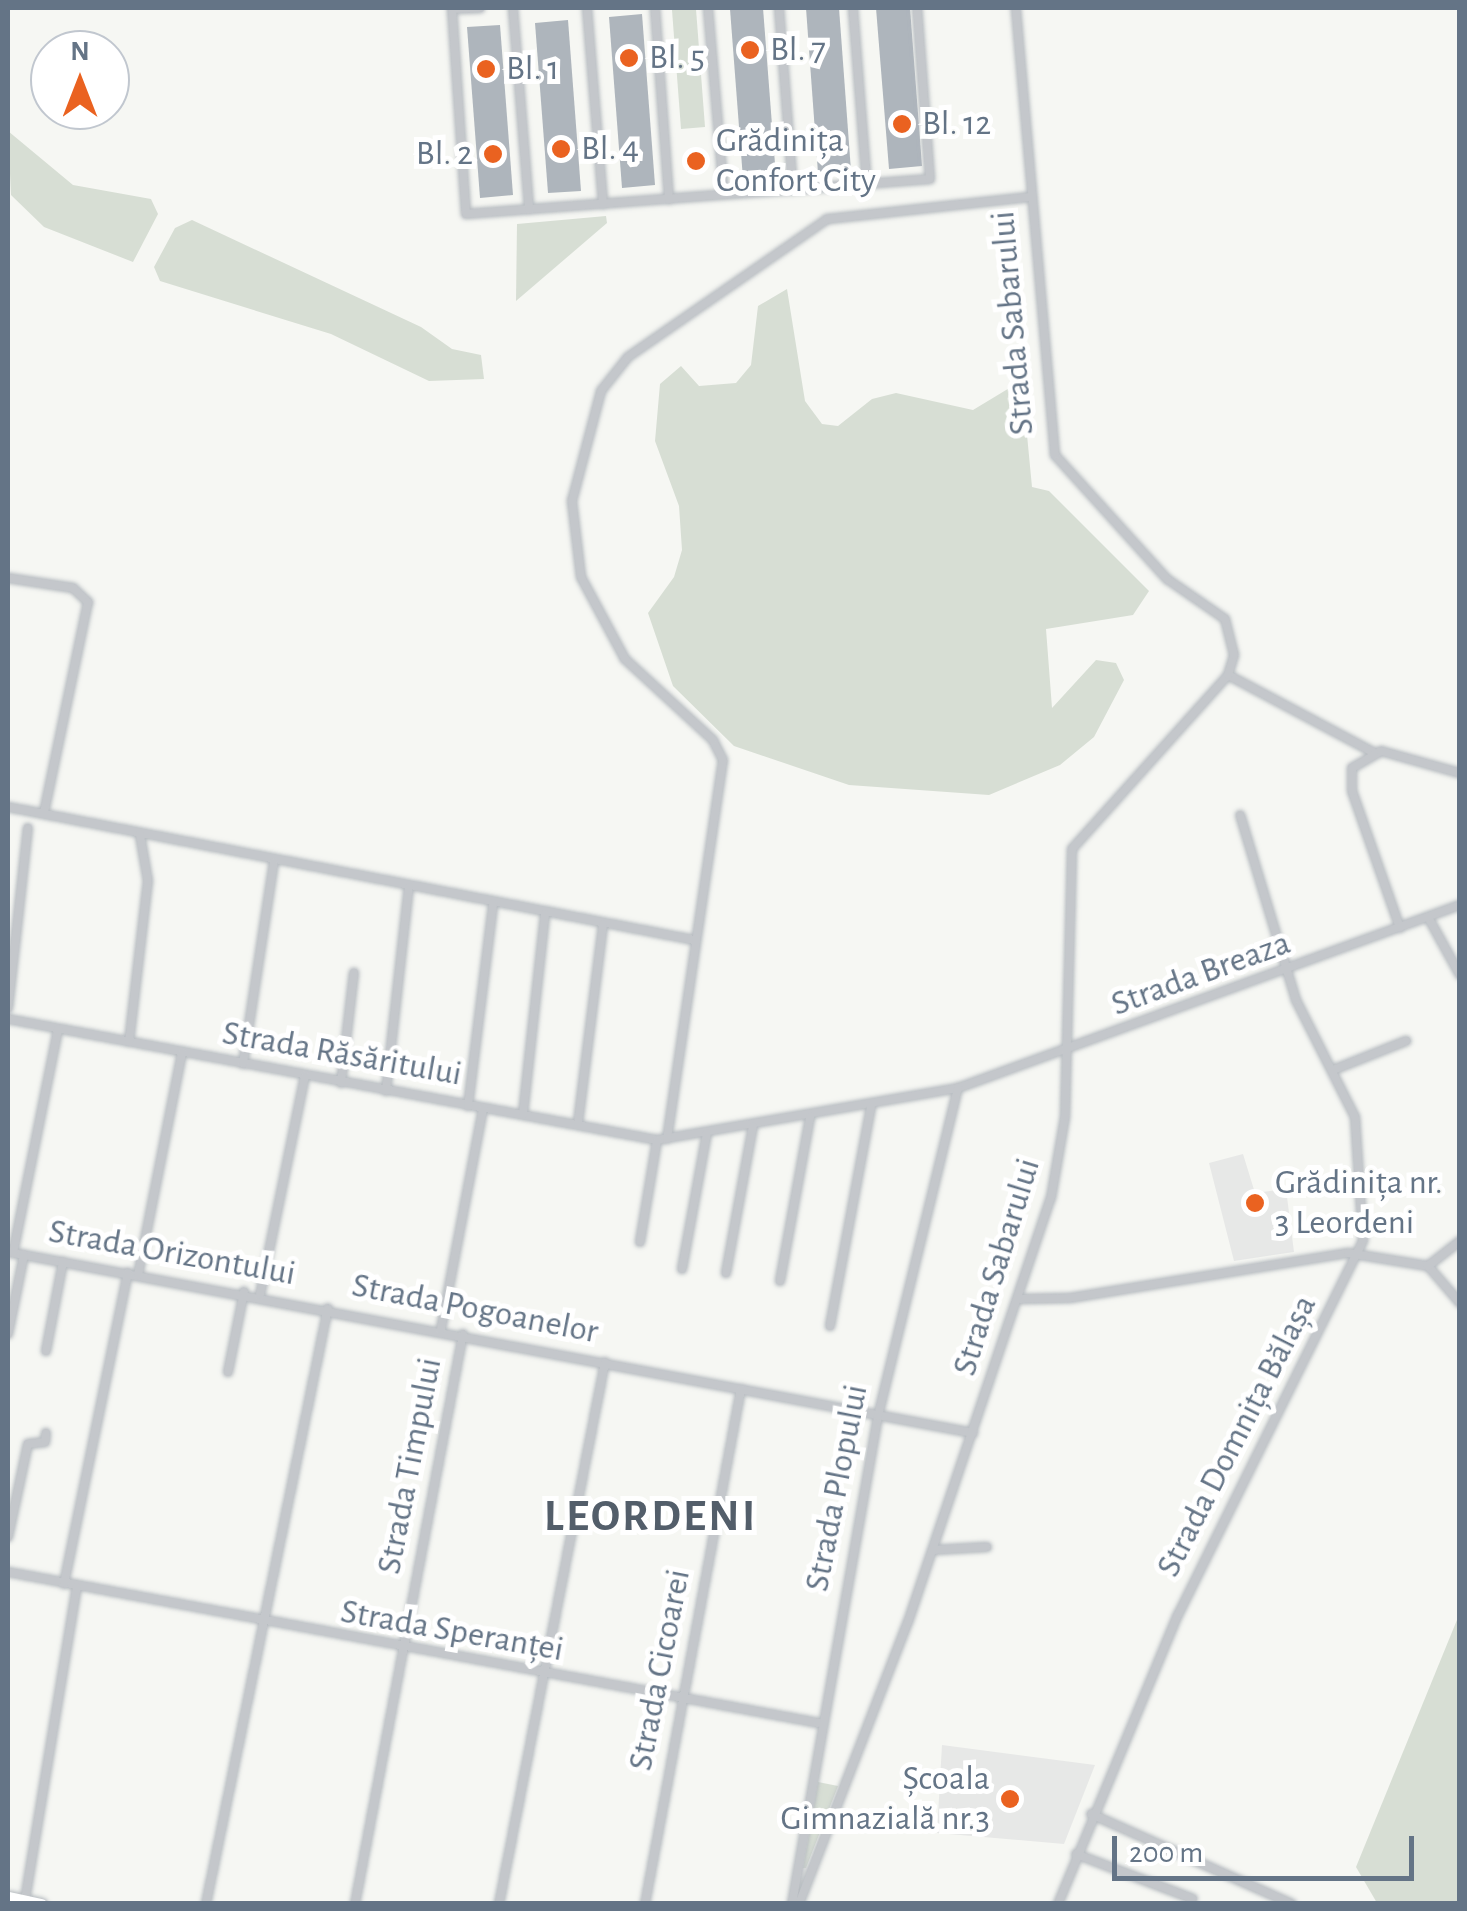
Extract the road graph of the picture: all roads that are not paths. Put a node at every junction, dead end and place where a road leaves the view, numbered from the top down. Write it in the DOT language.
graph roads {
  1 [pos="452,8"];
  2 [pos="480,8"];
  3 [pos="513,8"];
  4 [pos="587,8"];
  5 [pos="654,8"];
  6 [pos="708,8"];
  7 [pos="779,8"];
  8 [pos="853,8"];
  9 [pos="917,8"];
  10 [pos="1016,8"];
  11 [pos="867,184"];
  12 [pos="794,189"];
  13 [pos="724,194"];
  14 [pos="1028,196"];
  15 [pos="669,198"];
  16 [pos="603,204"];
  17 [pos="529,209"];
  18 [pos="8,578"];
  19 [pos="1228,674"];
  20 [pos="1374,752"];
  21 [pos="1460,773"];
  22 [pos="8,807"];
  23 [pos="44,813"];
  24 [pos="1240,816"];
  25 [pos="28,828"];
  26 [pos="140,835"];
  27 [pos="274,862"];
  28 [pos="409,887"];
  29 [pos="493,904"];
  30 [pos="1460,906"];
  31 [pos="545,914"];
  32 [pos="1428,918"];
  33 [pos="603,925"];
  34 [pos="1400,928"];
  35 [pos="694,940"];
  36 [pos="354,973"];
  37 [pos="1288,973"];
  38 [pos="1460,975"];
  39 [pos="8,1008"];
  40 [pos="8,1019"];
  41 [pos="58,1029"];
  42 [pos="1406,1041"];
  43 [pos="129,1042"];
  44 [pos="182,1052"];
  45 [pos="1061,1053"];
  46 [pos="243,1064"];
  47 [pos="1332,1070"];
  48 [pos="304,1076"];
  49 [pos="341,1084"];
  50 [pos="958,1088"];
  51 [pos="386,1092"];
  52 [pos="468,1106"];
  53 [pos="871,1107"];
  54 [pos="483,1108"];
  55 [pos="523,1114"];
  56 [pos="810,1117"];
  57 [pos="578,1123"];
  58 [pos="752,1126"];
  59 [pos="707,1133"];
  60 [pos="662,1139"];
  61 [pos="1460,1241"];
  62 [pos="640,1242"];
  63 [pos="1359,1252"];
  64 [pos="10,1253"];
  65 [pos="24,1255"];
  66 [pos="64,1262"];
  67 [pos="1428,1266"];
  68 [pos="682,1269"];
  69 [pos="128,1273"];
  70 [pos="726,1274"];
  71 [pos="138,1275"];
  72 [pos="780,1281"];
  73 [pos="244,1292"];
  74 [pos="260,1295"];
  75 [pos="1020,1299"];
  76 [pos="1460,1303"];
  77 [pos="328,1308"];
  78 [pos="830,1326"];
  79 [pos="440,1330"];
  80 [pos="8,1334"];
  81 [pos="463,1334"];
  82 [pos="46,1351"];
  83 [pos="605,1362"];
  84 [pos="228,1372"];
  85 [pos="741,1388"];
  86 [pos="878,1416"];
  87 [pos="973,1433"];
  88 [pos="29,1442"];
  89 [pos="8,1537"];
  90 [pos="987,1547"];
  91 [pos="933,1550"];
  92 [pos="8,1572"];
  93 [pos="64,1584"];
  94 [pos="77,1587"];
  95 [pos="262,1624"];
  96 [pos="404,1650"];
  97 [pos="543,1676"];
  98 [pos="683,1700"];
  99 [pos="819,1723"];
  100 [pos="1091,1814"];
  101 [pos="1076,1854"];
  102 [pos="795,1873"];
  103 [pos="810,1877"];
  104 [pos="8,1897"];
  105 [pos="1192,1899"];
  106 [pos="25,1900"];
  107 [pos="41,1904"];
  108 [pos="206,1904"];
  109 [pos="355,1904"];
  110 [pos="498,1904"];
  111 [pos="645,1904"];
  112 [pos="796,1904"];
  113 [pos="1058,1904"];
  114 [pos="1292,1904"];
  1 -- 2 [label="street"];
  1 -- 17 [label="street"];
  3 -- 17 [label="street"];
  4 -- 16 [label="street"];
  5 -- 15 [label="street"];
  6 -- 13 [label="street"];
  7 -- 12 [label="street"];
  8 -- 11 [label="street"];
  9 -- 11 [label="street"];
  10 -- 14 [label="street, Strada Sabarului"];
  11 -- 12 [label="street"];
  12 -- 13 [label="street"];
  13 -- 15 [label="street"];
  14 -- 19 [label="street, Strada Sabarului"];
  14 -- 35 [label="street"];
  15 -- 16 [label="street"];
  16 -- 17 [label="street"];
  18 -- 23 [label="street"];
  19 -- 20 [label="street"];
  19 -- 45 [label="street, Strada Sabarului"];
  20 -- 21 [label="street"];
  20 -- 34 [label="street"];
  22 -- 23 [label="street"];
  23 -- 26 [label="street"];
  24 -- 37 [label="street, Strada Domnița Bălașa"];
  25 -- 39 [label="street"];
  26 -- 27 [label="street"];
  26 -- 43 [label="street"];
  27 -- 28 [label="street"];
  27 -- 46 [label="street"];
  28 -- 29 [label="street"];
  28 -- 51 [label="street"];
  29 -- 31 [label="street"];
  29 -- 52 [label="street"];
  30 -- 32 [label="street, Strada Breaza"];
  31 -- 33 [label="street"];
  31 -- 55 [label="street"];
  32 -- 34 [label="street, Strada Breaza"];
  32 -- 38 [label="street"];
  33 -- 35 [label="street"];
  33 -- 57 [label="street"];
  34 -- 37 [label="street, Strada Breaza"];
  35 -- 60 [label="street"];
  36 -- 49 [label="street"];
  37 -- 45 [label="street, Strada Breaza"];
  37 -- 47 [label="street, Strada Domnița Bălașa"];
  40 -- 41 [label="street, Strada Răsăritului"];
  41 -- 43 [label="street, Strada Răsăritului"];
  41 -- 64 [label="street"];
  42 -- 47 [label="street"];
  43 -- 44 [label="street, Strada Răsăritului"];
  44 -- 46 [label="street, Strada Răsăritului"];
  44 -- 71 [label="street"];
  45 -- 50 [label="street, Strada Breaza"];
  45 -- 75 [label="street, Strada Sabarului"];
  46 -- 48 [label="street, Strada Răsăritului"];
  47 -- 63 [label="street, Strada Domnița Bălașa"];
  48 -- 49 [label="street, Strada Răsăritului"];
  48 -- 74 [label="street"];
  49 -- 51 [label="street, Strada Răsăritului"];
  50 -- 53 [label="street, Strada Răsăritului"];
  50 -- 86 [label="street, Strada Plopului"];
  51 -- 52 [label="street, Strada Răsăritului"];
  52 -- 54 [label="street, Strada Răsăritului"];
  53 -- 56 [label="street, Strada Răsăritului"];
  53 -- 78 [label="street"];
  54 -- 55 [label="street, Strada Răsăritului"];
  54 -- 79 [label="street"];
  55 -- 57 [label="street, Strada Răsăritului"];
  56 -- 58 [label="street, Strada Răsăritului"];
  56 -- 72 [label="street"];
  57 -- 60 [label="street, Strada Răsăritului"];
  58 -- 59 [label="street, Strada Răsăritului"];
  58 -- 70 [label="street"];
  59 -- 60 [label="street, Strada Răsăritului"];
  59 -- 68 [label="street"];
  60 -- 62 [label="street"];
  61 -- 67 [label="street"];
  63 -- 67 [label="street"];
  63 -- 75 [label="street"];
  63 -- 100 [label="street, Strada Domnița Bălașa"];
  64 -- 65 [label="street, Strada Orizontului"];
  65 -- 66 [label="street, Strada Orizontului"];
  65 -- 80 [label="street"];
  66 -- 69 [label="street, Strada Orizontului"];
  66 -- 82 [label="street"];
  67 -- 76 [label="street"];
  69 -- 71 [label="street, Strada Orizontului"];
  69 -- 93 [label="street"];
  71 -- 73 [label="street, Strada Orizontului"];
  73 -- 74 [label="street, Strada Orizontului"];
  73 -- 84 [label="street"];
  74 -- 77 [label="street, Strada Orizontului"];
  75 -- 87 [label="street, Strada Sabarului"];
  77 -- 79 [label="street, Strada Pogoanelor"];
  77 -- 95 [label="street, Strada Pogoanelor"];
  79 -- 81 [label="street, Strada Pogoanelor"];
  81 -- 83 [label="street, Strada Pogoanelor"];
  81 -- 96 [label="street, Strada Timpului"];
  83 -- 85 [label="street, Strada Pogoanelor"];
  83 -- 97 [label="street"];
  85 -- 86 [label="street, Strada Pogoanelor"];
  85 -- 98 [label="street, Strada Cicoarei"];
  86 -- 87 [label="street, Strada Pogoanelor"];
  86 -- 99 [label="street, Strada Plopului"];
  87 -- 91 [label="street, Strada Sabarului"];
  88 -- 89 [label="street"];
  90 -- 91 [label="street"];
  91 -- 103 [label="street, Strada Sabarului"];
  92 -- 93 [label="street, Strada Speranței"];
  93 -- 94 [label="street, Strada Speranței"];
  94 -- 95 [label="street, Strada Speranței"];
  94 -- 106 [label="street"];
  95 -- 96 [label="street, Strada Speranței"];
  95 -- 108 [label="street, Strada Pogoanelor"];
  96 -- 97 [label="street, Strada Speranței"];
  96 -- 109 [label="street, Strada Timpului"];
  97 -- 98 [label="street, Strada Speranței"];
  97 -- 110 [label="street"];
  98 -- 99 [label="street, Strada Speranței"];
  98 -- 111 [label="street, Strada Cicoarei"];
  99 -- 102 [label="street, Strada Plopului"];
  100 -- 101 [label="street, Strada Domnița Bălașa"];
  100 -- 114 [label="street"];
  101 -- 105 [label="street"];
  101 -- 113 [label="street, Strada Domnița Bălașa"];
  102 -- 103 [label="street"];
  102 -- 112 [label="street, Strada Plopului"];
  103 -- 112 [label="street, Strada Sabarului"];
  104 -- 106 [label="main road"];
  106 -- 107 [label="main road"];
}
